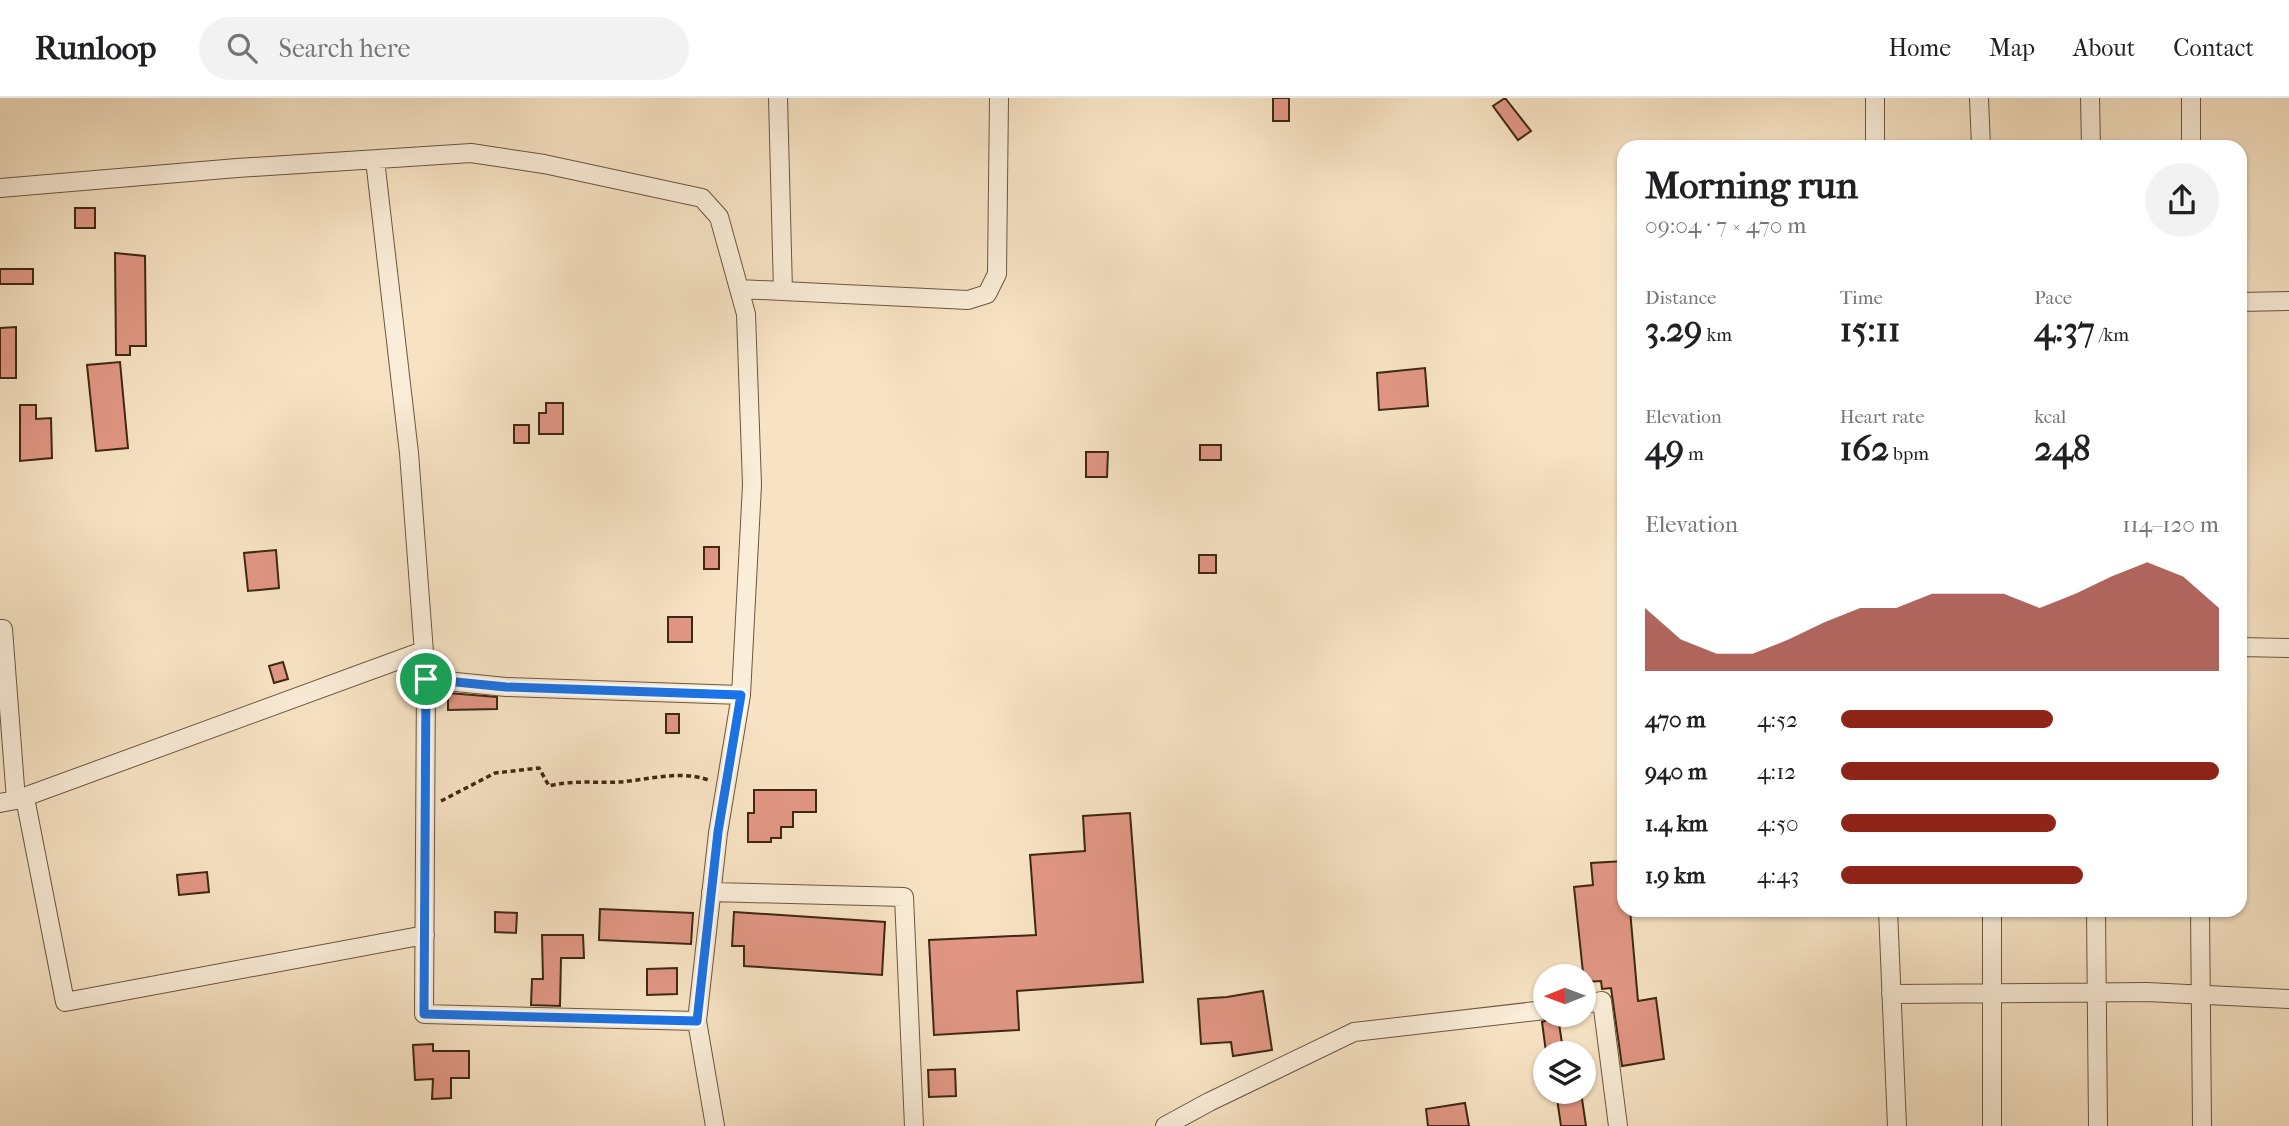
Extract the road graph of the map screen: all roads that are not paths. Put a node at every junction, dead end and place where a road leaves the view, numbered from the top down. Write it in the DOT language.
graph roads {
  1 [pos="778,98"];
  2 [pos="999,98"];
  3 [pos="1875,98"];
  4 [pos="1979,98"];
  5 [pos="2090,98"];
  6 [pos="2190,98"];
  7 [pos="1875,140"];
  8 [pos="1981,140"];
  9 [pos="2091,140"];
  10 [pos="2191,140"];
  11 [pos="375,160"];
  12 [pos="0,188"];
  13 [pos="739,289"];
  14 [pos="783,291"];
  15 [pos="2289,301"];
  16 [pos="2247,302"];
  17 [pos="0,629"];
  18 [pos="2247,648"];
  19 [pos="2289,648"];
  20 [pos="424,651"];
  21 [pos="426,679"];
  22 [pos="741,695"];
  23 [pos="14,800"];
  24 [pos="711,892"];
  25 [pos="1888,917"];
  26 [pos="1992,917"];
  27 [pos="2096,917"];
  28 [pos="2200,917"];
  29 [pos="425,936"];
  30 [pos="2098,992"];
  31 [pos="1992,993"];
  32 [pos="1891,994"];
  33 [pos="2202,995"];
  34 [pos="2289,999"];
  35 [pos="1596,1002"];
  36 [pos="1533,1011"];
  37 [pos="697,1021"];
  38 [pos="715,1126"];
  39 [pos="914,1126"];
  40 [pos="1165,1126"];
  41 [pos="1618,1126"];
  42 [pos="1897,1126"];
  43 [pos="1992,1126"];
  44 [pos="2098,1126"];
  45 [pos="2202,1126"];
  1 -- 14 [label="street"];
  2 -- 14 [label="street"];
  3 -- 7 [label="street"];
  4 -- 8 [label="street"];
  5 -- 9 [label="street"];
  6 -- 10 [label="street"];
  11 -- 12 [label="street"];
  11 -- 13 [label="street"];
  11 -- 20 [label="street"];
  13 -- 14 [label="street"];
  13 -- 22 [label="street"];
  15 -- 16 [label="street"];
  17 -- 23 [label="street"];
  18 -- 19 [label="street"];
  20 -- 21 [label="street"];
  20 -- 23 [label="street"];
  21 -- 22 [label="street"];
  21 -- 29 [label="street"];
  22 -- 24 [label="street"];
  23 -- 29 [label="street"];
  24 -- 37 [label="street"];
  24 -- 39 [label="street"];
  25 -- 32 [label="street"];
  26 -- 31 [label="street"];
  27 -- 30 [label="street"];
  28 -- 33 [label="street"];
  29 -- 37 [label="street"];
  30 -- 31 [label="street"];
  30 -- 33 [label="street"];
  30 -- 44 [label="street"];
  31 -- 32 [label="street"];
  31 -- 43 [label="street"];
  32 -- 42 [label="street"];
  33 -- 34 [label="street"];
  33 -- 45 [label="street"];
  35 -- 41 [label="street"];
  36 -- 40 [label="street"];
  37 -- 38 [label="street"];
}
